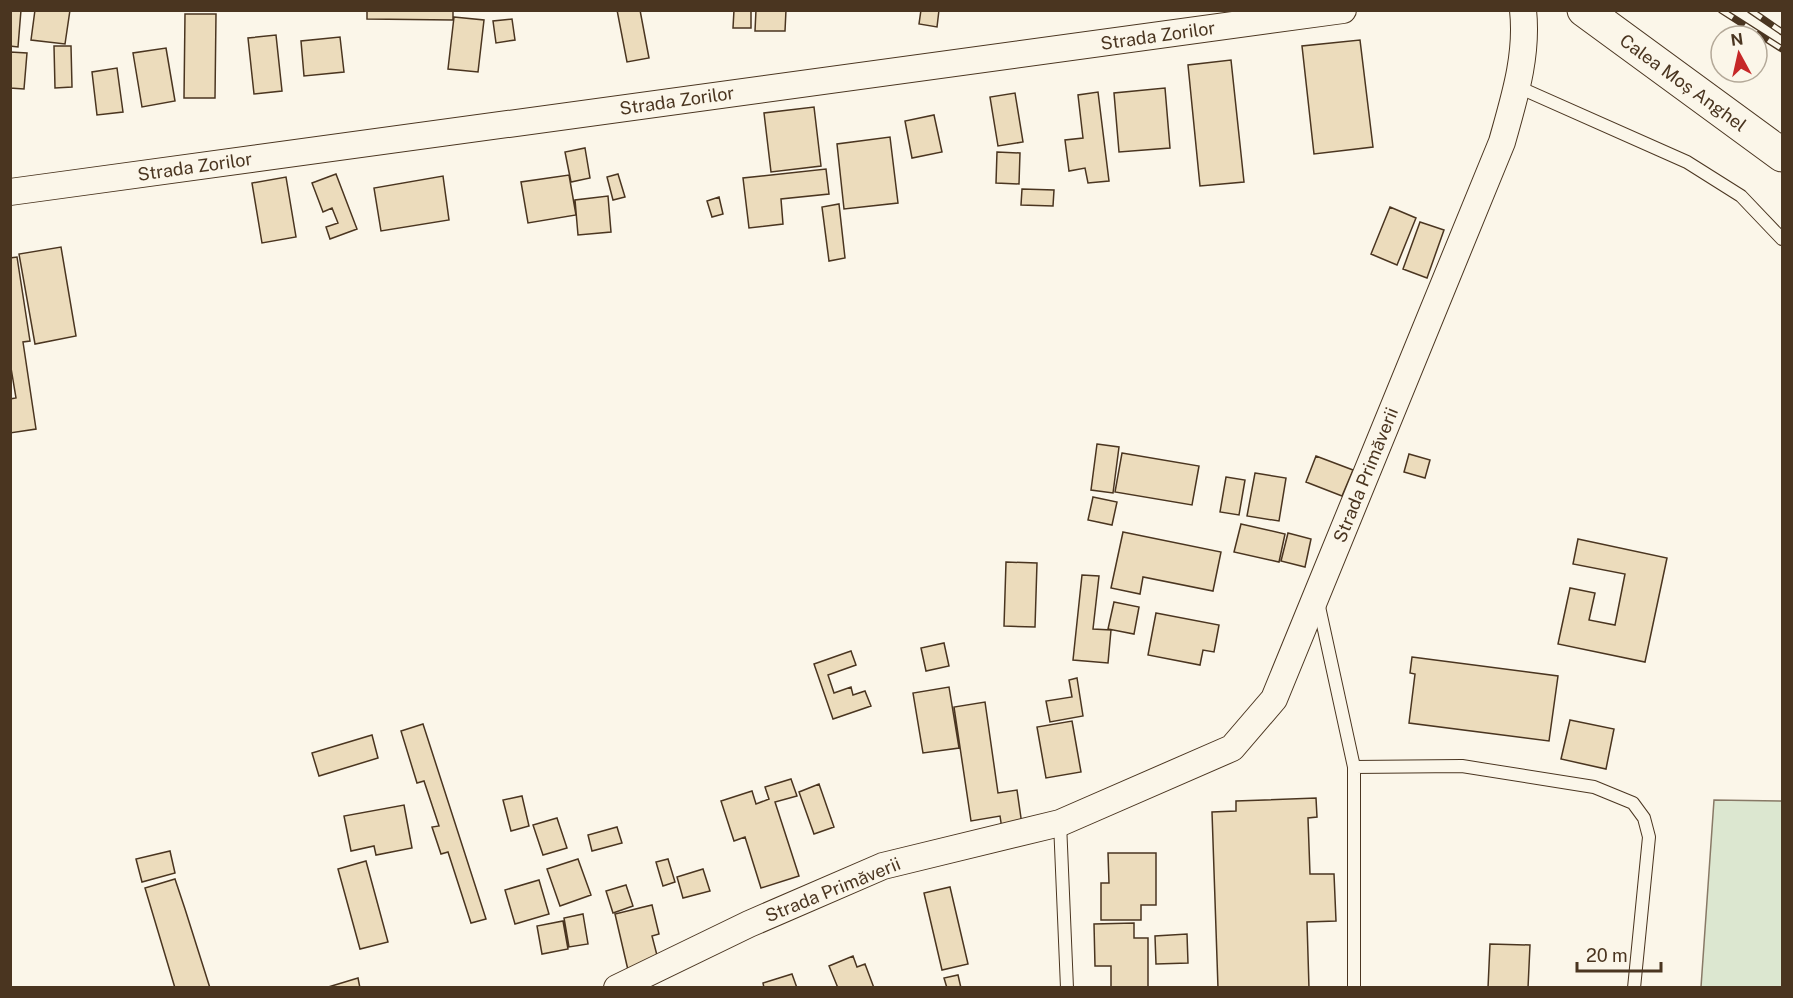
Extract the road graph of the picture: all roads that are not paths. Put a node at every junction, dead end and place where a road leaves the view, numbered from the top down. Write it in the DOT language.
graph roads {
  1 [pos="1343,10"];
  2 [pos="1523,10"];
  3 [pos="1584,10"];
  4 [pos="1518,87"];
  5 [pos="1782,155"];
  6 [pos="10,192"];
  7 [pos="1782,239"];
  8 [pos="1317,595"];
  9 [pos="1354,766"];
  10 [pos="1060,823"];
  11 [pos="617,987"];
  12 [pos="1067,987"];
  13 [pos="1354,987"];
  14 [pos="1634,987"];
  1 -- 6 [label="street, Strada Zorilor"];
  2 -- 4 [label="street, Strada Primăverii"];
  3 -- 5 [label="highway, Calea Moș Anghel"];
  4 -- 7 [label="lane"];
  4 -- 8 [label="street, Strada Primăverii"];
  8 -- 9 [label="lane"];
  8 -- 10 [label="street, Strada Primăverii"];
  9 -- 13 [label="lane"];
  9 -- 14 [label="lane"];
  10 -- 11 [label="street, Strada Primăverii"];
  10 -- 12 [label="lane"];
}
